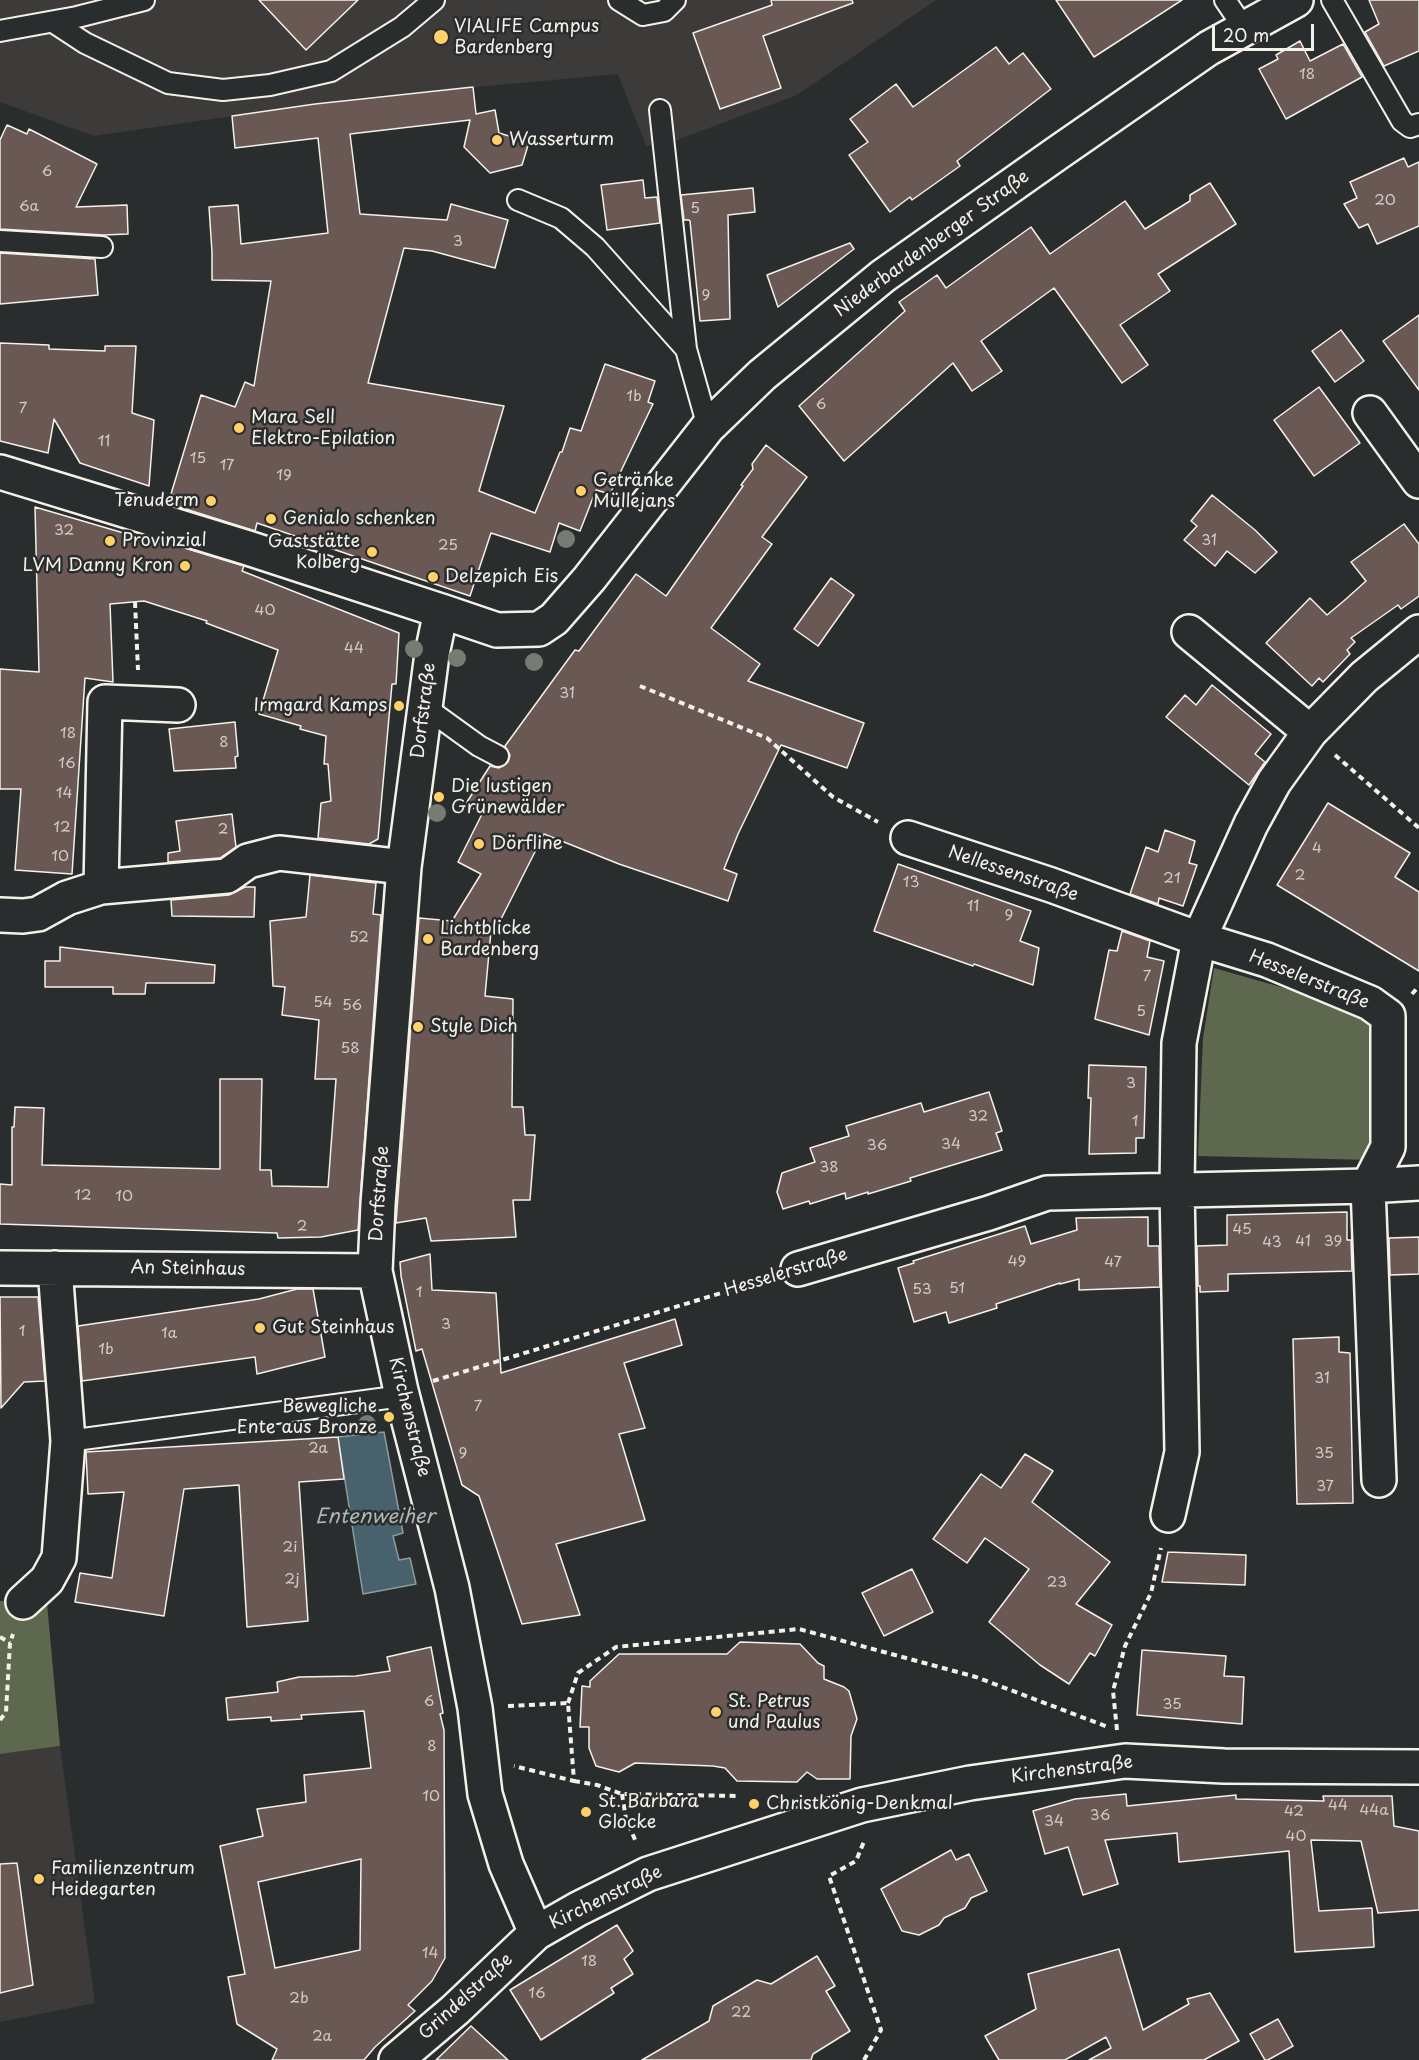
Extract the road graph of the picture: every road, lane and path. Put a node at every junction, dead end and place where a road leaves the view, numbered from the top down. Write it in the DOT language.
graph roads {
  1 [pos="144,0"];
  2 [pos="434,0"];
  3 [pos="619,0"];
  4 [pos="675,0"];
  5 [pos="1225,0"];
  6 [pos="1296,0"];
  7 [pos="1332,0"];
  8 [pos="75,8"];
  9 [pos="53,22"];
  10 [pos="1244,28"];
  11 [pos="0,31"];
  12 [pos="660,110"];
  13 [pos="1419,124"];
  14 [pos="518,200"];
  15 [pos="0,241"];
  16 [pos="102,246"];
  17 [pos="686,350"];
  18 [pos="1370,413"];
  19 [pos="708,427"];
  20 [pos="0,472"];
  21 [pos="1419,481"];
  22 [pos="135,602"];
  23 [pos="441,612"];
  24 [pos="1189,632"];
  25 [pos="1419,632"];
  26 [pos="640,686"];
  27 [pos="139,704"];
  28 [pos="178,705"];
  29 [pos="425,707"];
  30 [pos="1310,732"];
  31 [pos="498,756"];
  32 [pos="1419,828"];
  33 [pos="908,838"];
  34 [pos="404,867"];
  35 [pos="101,887"];
  36 [pos="0,915"];
  37 [pos="1199,939"];
  38 [pos="1419,1183"];
  39 [pos="1368,1186"];
  40 [pos="1178,1189"];
  41 [pos="0,1268"];
  42 [pos="55,1268"];
  43 [pos="798,1269"];
  44 [pos="375,1271"];
  45 [pos="401,1394"];
  46 [pos="68,1441"];
  47 [pos="1379,1480"];
  48 [pos="1168,1515"];
  49 [pos="23,1602"];
  50 [pos="0,1636"];
  51 [pos="10,1643"];
  52 [pos="568,1703"];
  53 [pos="475,1708"];
  54 [pos="0,1720"];
  55 [pos="481,1758"];
  56 [pos="1419,1767"];
  57 [pos="574,1781"];
  58 [pos="622,1794"];
  59 [pos="736,1796"];
  60 [pos="862,1805"];
  61 [pos="626,1819"];
  62 [pos="536,1933"];
  63 [pos="396,2060"];
  64 [pos="864,2060"];
  1 -- 8 [label="lane"];
  2 -- 9 [label="lane"];
  3 -- 4 [label="lane"];
  5 -- 10 [label="lane"];
  6 -- 10 [label="street, Niederbardenberger Straße"];
  7 -- 13 [label="lane"];
  8 -- 9 [label="lane"];
  9 -- 11 [label="lane"];
  10 -- 19 [label="street, Niederbardenberger Straße"];
  12 -- 17 [label="lane"];
  14 -- 17 [label="lane"];
  15 -- 16 [label="lane"];
  17 -- 19 [label="lane"];
  18 -- 21 [label="street"];
  19 -- 23 [label="street, Niederbardenberger Straße"];
  20 -- 23 [label="street"];
  22 -- 27 [label="path"];
  23 -- 29 [label="street, Dorfstraße"];
  24 -- 30 [label="street"];
  25 -- 30 [label="street"];
  26 -- 33 [label="path"];
  27 -- 28 [label="street"];
  27 -- 35 [label="street"];
  29 -- 31 [label="lane"];
  29 -- 34 [label="street, Dorfstraße"];
  30 -- 32 [label="path"];
  30 -- 37 [label="street"];
  33 -- 37 [label="street, Nellessenstraße"];
  34 -- 35 [label="street"];
  34 -- 44 [label="street, Dorfstraße"];
  35 -- 36 [label="street"];
  37 -- 39 [label="street, Hesselerstraße"];
  37 -- 40 [label="street"];
  38 -- 39 [label="street, Hesselerstraße"];
  39 -- 40 [label="street, Hesselerstraße"];
  39 -- 47 [label="street, Hesselerstraße"];
  40 -- 43 [label="street, Hesselerstraße"];
  40 -- 48 [label="street"];
  41 -- 42 [label="street, An Steinhaus"];
  42 -- 44 [label="street, An Steinhaus"];
  42 -- 46 [label="street"];
  43 -- 45 [label="path, Hesselerstraße"];
  44 -- 45 [label="street, Kirchenstraße"];
  45 -- 46 [label="lane"];
  45 -- 53 [label="street, Kirchenstraße"];
  46 -- 49 [label="street"];
  48 -- 52 [label="path"];
  49 -- 51 [label="path"];
  50 -- 51 [label="path"];
  51 -- 54 [label="path"];
  52 -- 53 [label="path"];
  52 -- 57 [label="path"];
  53 -- 55 [label="street, Kirchenstraße"];
  55 -- 57 [label="path"];
  55 -- 62 [label="street, Kirchenstraße"];
  56 -- 60 [label="street, Kirchenstraße"];
  57 -- 58 [label="path"];
  58 -- 59 [label="path"];
  58 -- 61 [label="path"];
  60 -- 62 [label="street, Kirchenstraße"];
  60 -- 64 [label="path"];
  62 -- 63 [label="street, Grindelstraße"];
}
